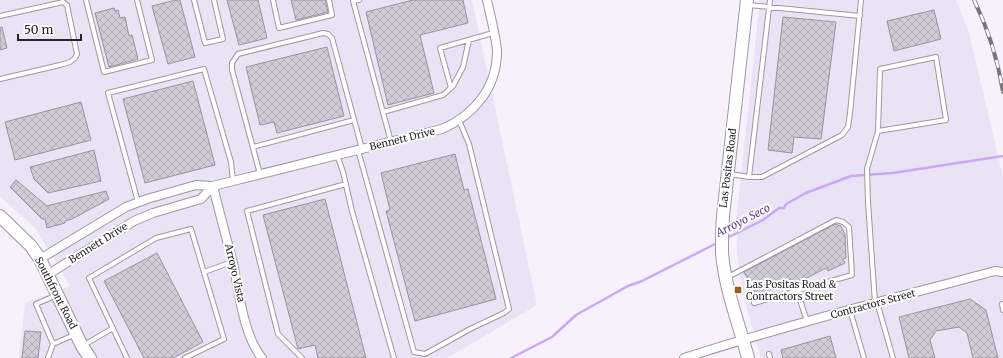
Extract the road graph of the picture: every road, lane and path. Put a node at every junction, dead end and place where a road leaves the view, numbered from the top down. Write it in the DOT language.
graph roads {
  1 [pos="86,0"];
  2 [pos="137,0"];
  3 [pos="194,0"];
  4 [pos="214,0"];
  5 [pos="272,0"];
  6 [pos="329,0"];
  7 [pos="359,0"];
  8 [pos="487,0"];
  9 [pos="770,0"];
  10 [pos="861,0"];
  11 [pos="747,3"];
  12 [pos="769,7"];
  13 [pos="0,16"];
  14 [pos="860,16"];
  15 [pos="493,33"];
  16 [pos="469,40"];
  17 [pos="0,79"];
  18 [pos="451,88"];
  19 [pos="383,112"];
  20 [pos="354,120"];
  21 [pos="459,120"];
  22 [pos="878,131"];
  23 [pos="391,142"];
  24 [pos="252,147"];
  25 [pos="360,149"];
  26 [pos="337,155"];
  27 [pos="260,174"];
  28 [pos="728,174"];
  29 [pos="749,177"];
  30 [pos="233,181"];
  31 [pos="346,184"];
  32 [pos="213,186"];
  33 [pos="138,203"];
  34 [pos="0,216"];
  35 [pos="40,259"];
  36 [pos="232,262"];
  37 [pos="204,272"];
  38 [pos="1003,272"];
  39 [pos="726,274"];
  40 [pos="47,275"];
  41 [pos="797,291"];
  42 [pos="57,295"];
  43 [pos="754,303"];
  44 [pos="876,303"];
  45 [pos="1003,304"];
  46 [pos="850,310"];
  47 [pos="1003,310"];
  48 [pos="807,322"];
  49 [pos="113,328"];
  50 [pos="76,334"];
  51 [pos="743,339"];
  52 [pos="53,344"];
  53 [pos="82,346"];
  54 [pos="48,358"];
  55 [pos="90,358"];
  56 [pos="127,358"];
  57 [pos="185,358"];
  58 [pos="262,358"];
  59 [pos="302,358"];
  60 [pos="394,358"];
  61 [pos="684,358"];
  62 [pos="748,358"];
  63 [pos="864,358"];
  64 [pos="893,358"];
  1 -- 2 [label="lane"];
  3 -- 4 [label="lane"];
  5 -- 6 [label="lane"];
  7 -- 19 [label="lane"];
  8 -- 15 [label="street, Bennett Drive"];
  9 -- 12 [label="lane"];
  10 -- 14 [label="lane"];
  11 -- 12 [label="lane"];
  11 -- 28 [label="main road, Las Positas Road"];
  12 -- 14 [label="lane"];
  12 -- 29 [label="lane"];
  13 -- 17 [label="lane"];
  14 -- 29 [label="lane"];
  15 -- 16 [label="lane"];
  15 -- 21 [label="street, Bennett Drive"];
  16 -- 18 [label="lane"];
  16 -- 18 [label="lane"];
  18 -- 19 [label="lane"];
  19 -- 23 [label="lane"];
  20 -- 24 [label="lane"];
  20 -- 24 [label="lane"];
  20 -- 25 [label="lane"];
  21 -- 23 [label="street, Bennett Drive"];
  21 -- 25 [label="lane"];
  22 -- 22 [label="lane"];
  22 -- 44 [label="lane"];
  23 -- 25 [label="street, Bennett Drive"];
  24 -- 27 [label="lane"];
  25 -- 26 [label="street, Bennett Drive"];
  26 -- 27 [label="street, Bennett Drive"];
  26 -- 31 [label="lane"];
  27 -- 30 [label="street, Bennett Drive"];
  28 -- 29 [label="lane"];
  28 -- 39 [label="main road, Las Positas Road"];
  30 -- 32 [label="street, Bennett Drive"];
  30 -- 33 [label="lane"];
  31 -- 59 [label="lane"];
  31 -- 60 [label="lane"];
  32 -- 33 [label="street, Bennett Drive"];
  32 -- 36 [label="street, Arroyo Vista"];
  32 -- 40 [label="street, Bennett Drive"];
  33 -- 35 [label="street, Bennett Drive"];
  34 -- 35 [label="main road, Southfront Road"];
  35 -- 40 [label="main road, Southfront Road"];
  36 -- 37 [label="lane"];
  36 -- 58 [label="street, Arroyo Vista"];
  37 -- 49 [label="lane"];
  37 -- 57 [label="lane"];
  38 -- 44 [label="street, Contractors Street"];
  39 -- 41 [label="lane"];
  39 -- 51 [label="main road, Las Positas Road"];
  40 -- 42 [label="main road, Southfront Road"];
  41 -- 43 [label="lane"];
  41 -- 48 [label="lane"];
  42 -- 50 [label="main road, Southfront Road"];
  42 -- 52 [label="lane"];
  44 -- 46 [label="street, Contractors Street"];
  44 -- 64 [label="lane"];
  45 -- 47 [label="lane"];
  46 -- 48 [label="street, Contractors Street"];
  46 -- 63 [label="lane"];
  48 -- 51 [label="street, Contractors Street"];
  49 -- 53 [label="lane"];
  49 -- 56 [label="lane"];
  50 -- 52 [label="lane"];
  50 -- 53 [label="main road, Southfront Road"];
  51 -- 61 [label="street, Contractors Street"];
  51 -- 62 [label="main road, Las Positas Road"];
  52 -- 54 [label="lane"];
  53 -- 55 [label="main road, Southfront Road"];
}
